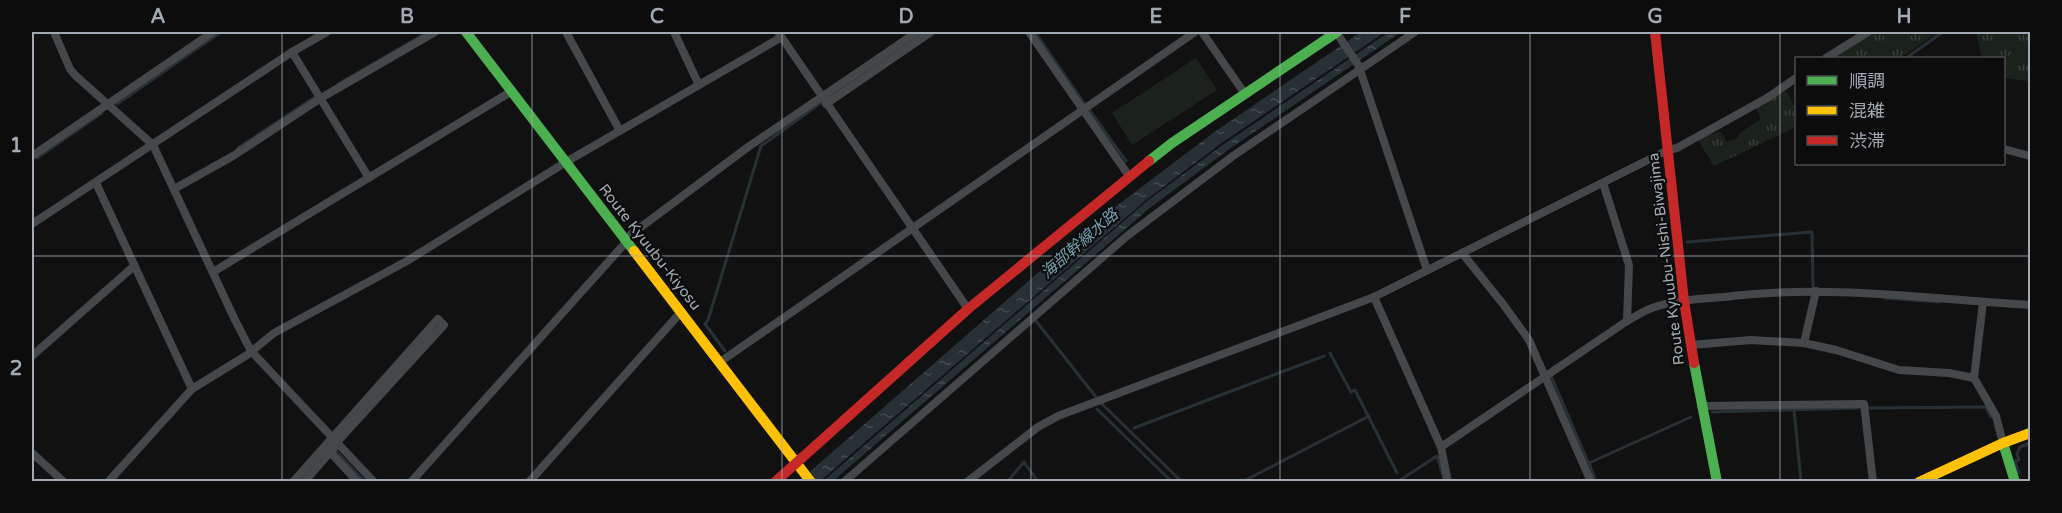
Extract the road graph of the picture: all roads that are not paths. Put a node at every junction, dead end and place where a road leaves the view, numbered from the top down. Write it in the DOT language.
graph roads {
  1 [pos="54,32"];
  2 [pos="210,32"];
  3 [pos="327,32"];
  4 [pos="435,32"];
  5 [pos="466,32"];
  6 [pos="566,32"];
  7 [pos="674,32"];
  8 [pos="917,32"];
  9 [pos="931,32"];
  10 [pos="1029,32"];
  11 [pos="1195,32"];
  12 [pos="1202,32"];
  13 [pos="1336,32"];
  14 [pos="1415,32"];
  15 [pos="1655,32"];
  16 [pos="1868,32"];
  17 [pos="779,35"];
  18 [pos="292,52"];
  19 [pos="1828,57"];
  20 [pos="1360,68"];
  21 [pos="1795,79"];
  22 [pos="699,85"];
  23 [pos="512,92"];
  24 [pos="1245,94"];
  25 [pos="321,98"];
  26 [pos="824,100"];
  27 [pos="106,105"];
  28 [pos="1083,110"];
  29 [pos="620,131"];
  30 [pos="153,145"];
  31 [pos="2005,149"];
  32 [pos="1668,150"];
  33 [pos="32,156"];
  34 [pos="2031,156"];
  35 [pos="566,162"];
  36 [pos="1129,176"];
  37 [pos="369,178"];
  38 [pos="96,183"];
  39 [pos="1603,183"];
  40 [pos="174,189"];
  41 [pos="32,224"];
  42 [pos="912,229"];
  43 [pos="626,240"];
  44 [pos="1462,253"];
  45 [pos="134,266"];
  46 [pos="1427,270"];
  47 [pos="213,272"];
  48 [pos="1816,291"];
  49 [pos="1374,297"];
  50 [pos="1684,301"];
  51 [pos="1983,303"];
  52 [pos="2031,306"];
  53 [pos="968,309"];
  54 [pos="681,312"];
  55 [pos="1627,321"];
  56 [pos="1804,343"];
  57 [pos="1690,345"];
  58 [pos="251,351"];
  59 [pos="32,356"];
  60 [pos="720,362"];
  61 [pos="1546,376"];
  62 [pos="1974,378"];
  63 [pos="192,389"];
  64 [pos="1701,406"];
  65 [pos="2031,433"];
  66 [pos="2003,443"];
  67 [pos="334,445"];
  68 [pos="1441,447"];
  69 [pos="32,453"];
  70 [pos="800,467"];
  71 [pos="64,482"];
  72 [pos="108,482"];
  73 [pos="293,482"];
  74 [pos="304,482"];
  75 [pos="358,482"];
  76 [pos="374,482"];
  77 [pos="411,482"];
  78 [pos="529,482"];
  79 [pos="775,482"];
  80 [pos="811,482"];
  81 [pos="844,482"];
  82 [pos="967,482"];
  83 [pos="1448,482"];
  84 [pos="1592,482"];
  85 [pos="1717,482"];
  86 [pos="1873,482"];
  87 [pos="1919,482"];
  88 [pos="2015,482"];
  1 -- 27 [label="street"];
  2 -- 27 [label="street"];
  3 -- 18 [label="street"];
  4 -- 25 [label="street"];
  5 -- 23 [label="main road, Route Kyuubu-Kiyosu"];
  6 -- 29 [label="street"];
  7 -- 22 [label="street"];
  8 -- 26 [label="street"];
  9 -- 26 [label="street"];
  10 -- 28 [label="street"];
  11 -- 28 [label="street"];
  12 -- 24 [label="street"];
  13 -- 20 [label="street"];
  13 -- 24 [label="main road"];
  14 -- 20 [label="street"];
  15 -- 32 [label="main road, Route Kyuubu-Nishi-Biwajima"];
  16 -- 19 [label="street"];
  17 -- 22 [label="street"];
  17 -- 26 [label="street"];
  18 -- 25 [label="street"];
  18 -- 30 [label="street"];
  20 -- 46 [label="street"];
  20 -- 81 [label="street"];
  21 -- 32 [label="street"];
  22 -- 29 [label="street"];
  23 -- 35 [label="main road, Route Kyuubu-Kiyosu"];
  23 -- 37 [label="street"];
  24 -- 36 [label="main road"];
  25 -- 37 [label="street"];
  25 -- 40 [label="street"];
  26 -- 42 [label="street"];
  26 -- 43 [label="street"];
  27 -- 30 [label="street"];
  27 -- 33 [label="street"];
  28 -- 36 [label="street"];
  28 -- 42 [label="street"];
  29 -- 35 [label="street"];
  30 -- 38 [label="street"];
  30 -- 40 [label="street"];
  31 -- 34 [label="street"];
  32 -- 39 [label="street"];
  32 -- 50 [label="main road, Route Kyuubu-Nishi-Biwajima"];
  35 -- 43 [label="main road, Route Kyuubu-Kiyosu"];
  35 -- 58 [label="street"];
  36 -- 53 [label="main road"];
  37 -- 47 [label="street"];
  38 -- 41 [label="street"];
  38 -- 45 [label="street"];
  39 -- 44 [label="street"];
  39 -- 55 [label="street"];
  40 -- 47 [label="street"];
  42 -- 53 [label="street"];
  42 -- 60 [label="street"];
  43 -- 54 [label="main road, Route Kyuubu-Kiyosu"];
  43 -- 77 [label="street"];
  44 -- 46 [label="street"];
  44 -- 61 [label="street"];
  45 -- 59 [label="street"];
  45 -- 63 [label="street"];
  46 -- 49 [label="street"];
  47 -- 58 [label="street"];
  48 -- 50 [label="street"];
  48 -- 51 [label="street"];
  48 -- 56 [label="street"];
  49 -- 68 [label="street"];
  49 -- 82 [label="street"];
  50 -- 55 [label="street"];
  50 -- 57 [label="main road, Route Kyuubu-Nishi-Biwajima"];
  51 -- 52 [label="street"];
  51 -- 62 [label="street"];
  53 -- 70 [label="main road"];
  54 -- 60 [label="main road, Route Kyuubu-Kiyosu"];
  54 -- 78 [label="street"];
  55 -- 61 [label="street"];
  56 -- 57 [label="street"];
  56 -- 62 [label="street"];
  57 -- 64 [label="main road, Route Kyuubu-Nishi-Biwajima"];
  58 -- 63 [label="street"];
  58 -- 67 [label="street"];
  60 -- 70 [label="main road, Route Kyuubu-Kiyosu"];
  61 -- 68 [label="street"];
  61 -- 84 [label="street"];
  62 -- 66 [label="street"];
  63 -- 72 [label="street"];
  64 -- 85 [label="main road, Route Kyuubu-Nishi-Biwajima"];
  64 -- 86 [label="street"];
  65 -- 66 [label="main road"];
  66 -- 87 [label="main road"];
  66 -- 88 [label="main road"];
  67 -- 67 [label="street"];
  67 -- 73 [label="street"];
  67 -- 74 [label="street"];
  67 -- 75 [label="street"];
  67 -- 76 [label="street"];
  68 -- 83 [label="street"];
  69 -- 71 [label="street"];
  70 -- 79 [label="main road"];
  70 -- 80 [label="main road, Route Kyuubu-Kiyosu"];
}
